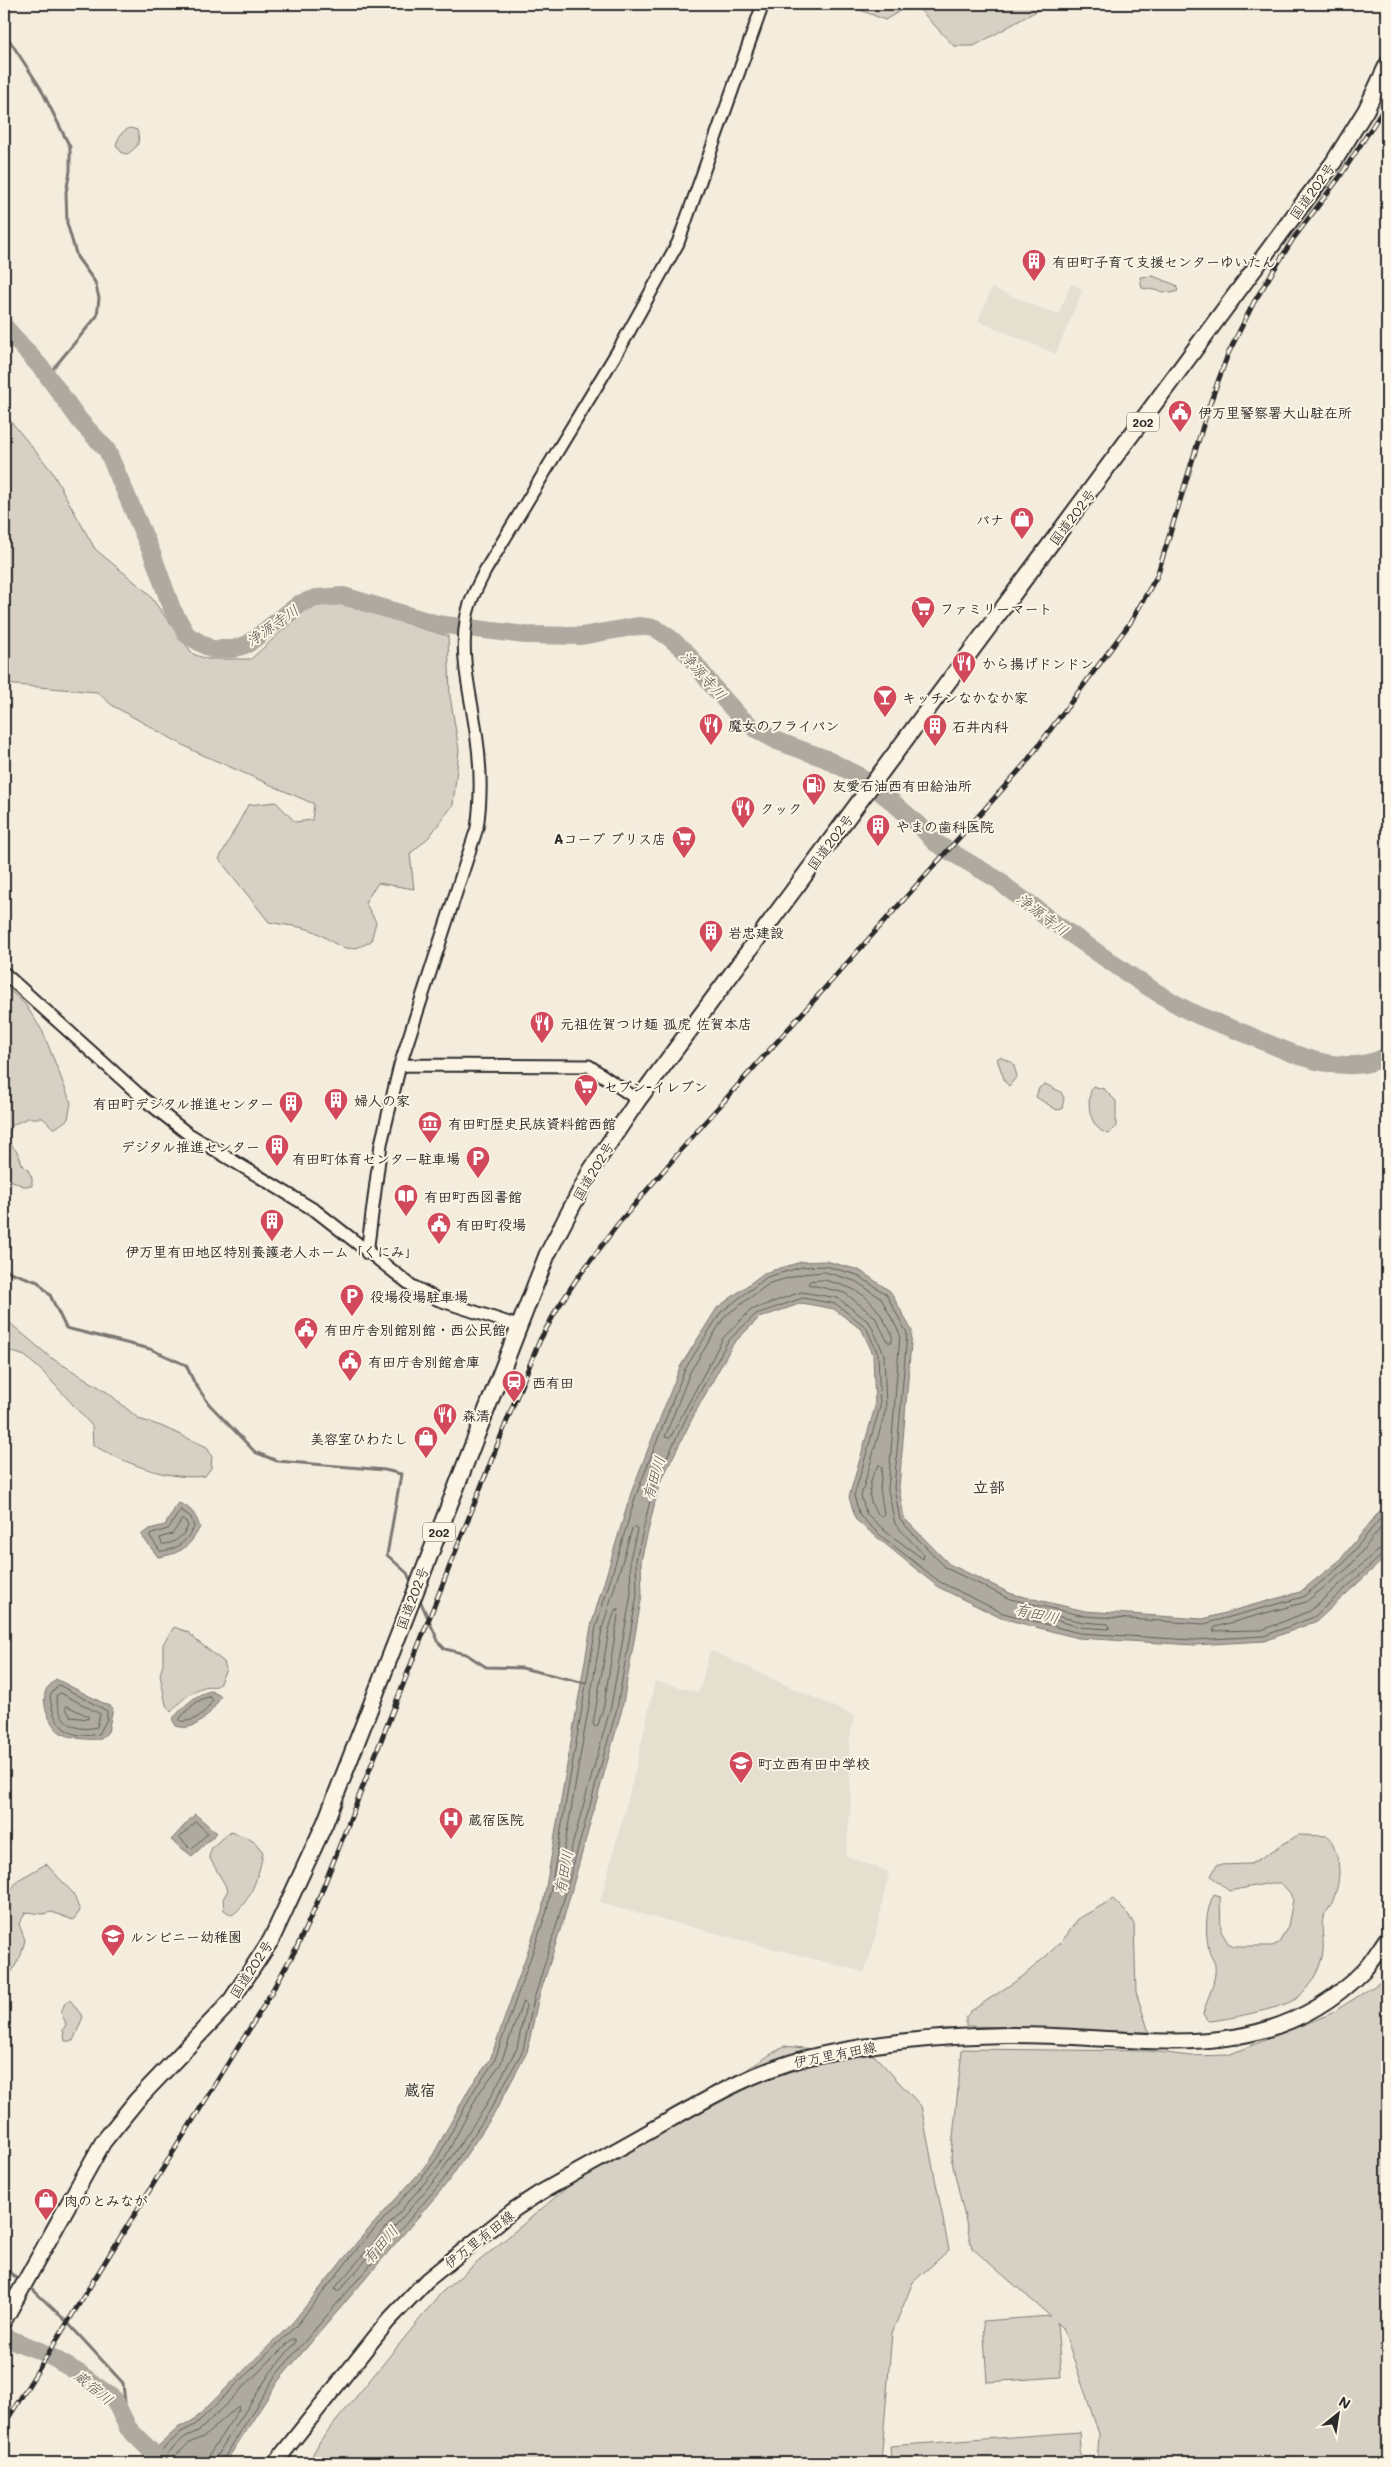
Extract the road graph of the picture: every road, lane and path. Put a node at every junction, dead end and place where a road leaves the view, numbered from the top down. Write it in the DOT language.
graph roads {
  1 [pos="762,4"];
  2 [pos="1387,65"];
  3 [pos="4,973"];
  4 [pos="400,1065"];
  5 [pos="638,1100"];
  6 [pos="366,1253"];
  7 [pos="518,1326"];
  8 [pos="1387,1938"];
  9 [pos="4,2320"];
  10 [pos="275,2463"];
  1 -- 4 [label="street"];
  2 -- 5 [label="highway, 国道202号 / 202"];
  3 -- 6 [label="street"];
  4 -- 5 [label="street"];
  4 -- 6 [label="street"];
  5 -- 7 [label="highway, 国道202号 / 202"];
  6 -- 7 [label="street"];
  7 -- 9 [label="highway, 国道202号 / 202"];
  8 -- 10 [label="main road, 伊万里有田線"];
}
